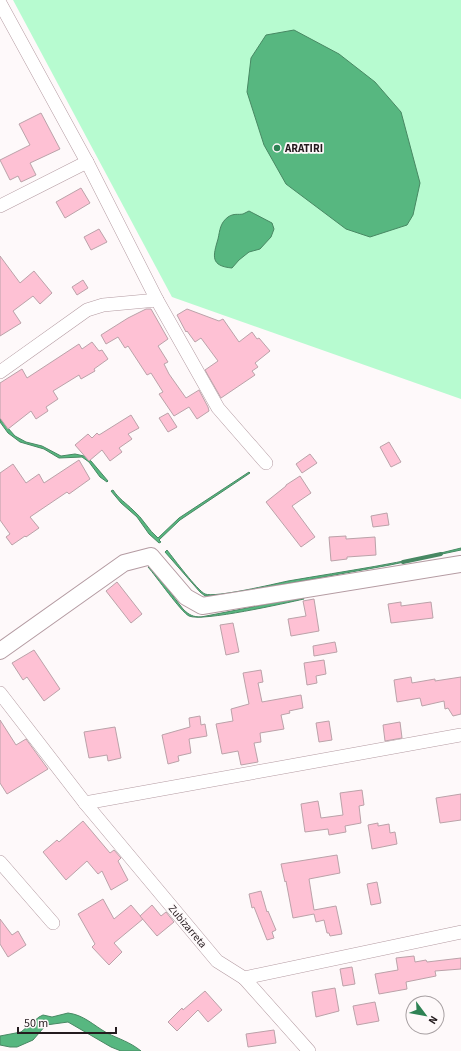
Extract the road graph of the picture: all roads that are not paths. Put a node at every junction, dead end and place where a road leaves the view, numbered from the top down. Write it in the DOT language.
graph roads {
  1 [pos="0,3"];
  2 [pos="88,162"];
  3 [pos="0,206"];
  4 [pos="157,300"];
  5 [pos="0,372"];
  6 [pos="266,463"];
  7 [pos="458,565"];
  8 [pos="0,651"];
  9 [pos="0,693"];
  10 [pos="461,735"];
  11 [pos="85,803"];
  12 [pos="0,862"];
  13 [pos="53,923"];
  14 [pos="461,932"];
  15 [pos="244,978"];
  16 [pos="309,1051"];
  1 -- 2 [label="street"];
  2 -- 3 [label="street"];
  2 -- 4 [label="street"];
  4 -- 5 [label="street"];
  4 -- 6 [label="street"];
  7 -- 8 [label="street"];
  9 -- 11 [label="street, Zubizarreta"];
  10 -- 11 [label="street"];
  11 -- 15 [label="street, Zubizarreta"];
  12 -- 13 [label="street"];
  14 -- 15 [label="street"];
  15 -- 16 [label="street, Zubizarreta"];
}
